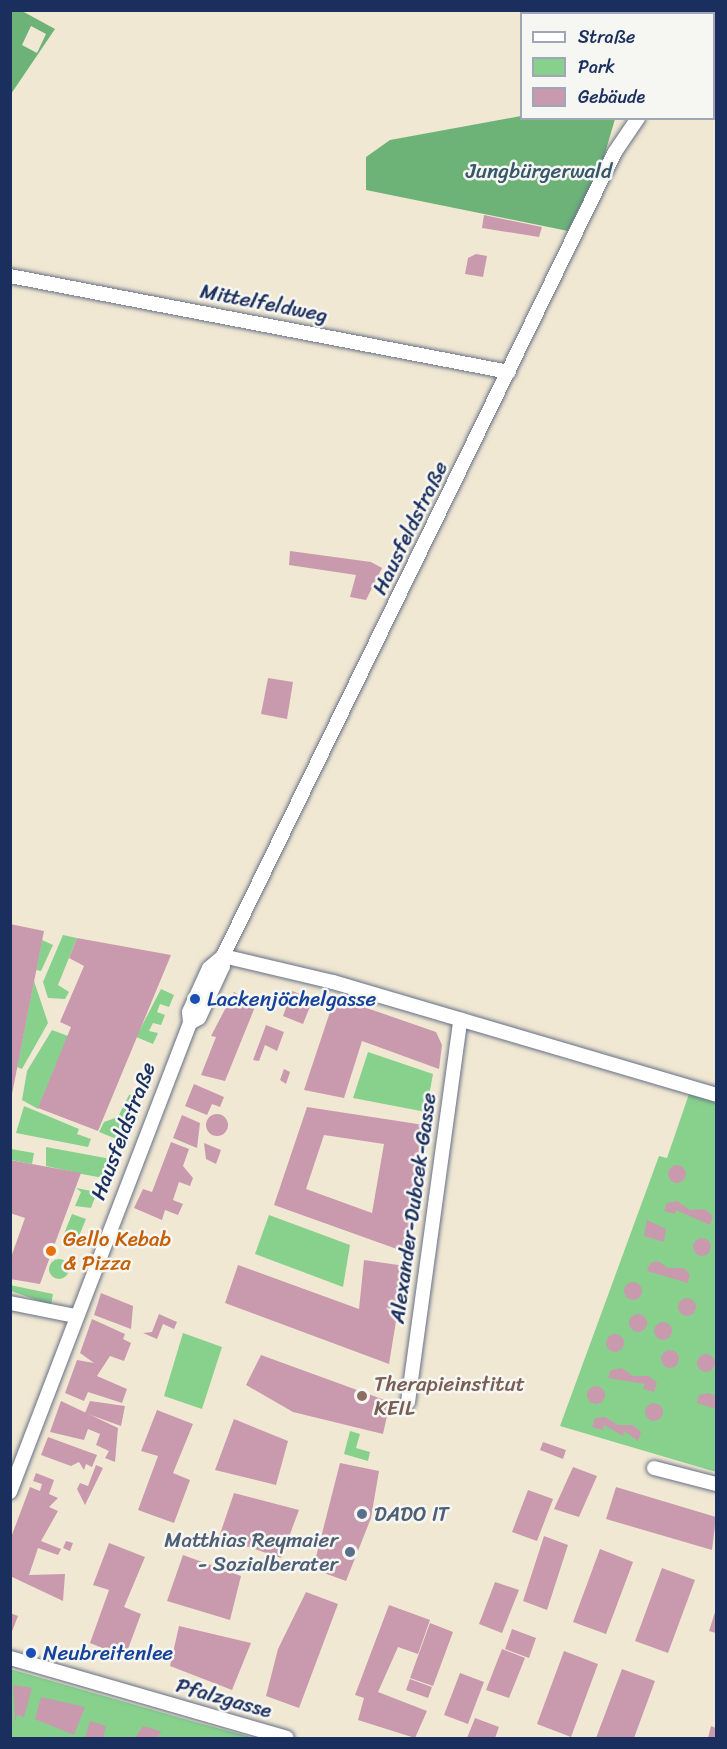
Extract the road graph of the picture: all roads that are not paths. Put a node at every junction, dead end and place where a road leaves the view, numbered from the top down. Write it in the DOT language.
graph roads {
  1 [pos="637,120"];
  2 [pos="10,276"];
  3 [pos="508,372"];
  4 [pos="223,957"];
  5 [pos="460,1020"];
  6 [pos="717,1095"];
  7 [pos="10,1303"];
  8 [pos="75,1316"];
  9 [pos="408,1402"];
  10 [pos="654,1468"];
  11 [pos="717,1484"];
  12 [pos="10,1491"];
  13 [pos="10,1658"];
  14 [pos="265,1735"];
  15 [pos="287,1738"];
  1 -- 3 [label="street, Hausfeldstraße"];
  2 -- 3 [label="street, Mittelfeldweg"];
  3 -- 4 [label="street, Hausfeldstraße"];
  4 -- 5 [label="street"];
  4 -- 8 [label="street, Hausfeldstraße"];
  5 -- 6 [label="street"];
  5 -- 9 [label="street, Alexander-Dubcek-Gasse"];
  7 -- 8 [label="street"];
  8 -- 12 [label="street, Hausfeldstraße"];
  10 -- 11 [label="street"];
  13 -- 14 [label="street, Pfalzgasse"];
  14 -- 15 [label="street, Pfalzgasse"];
}
